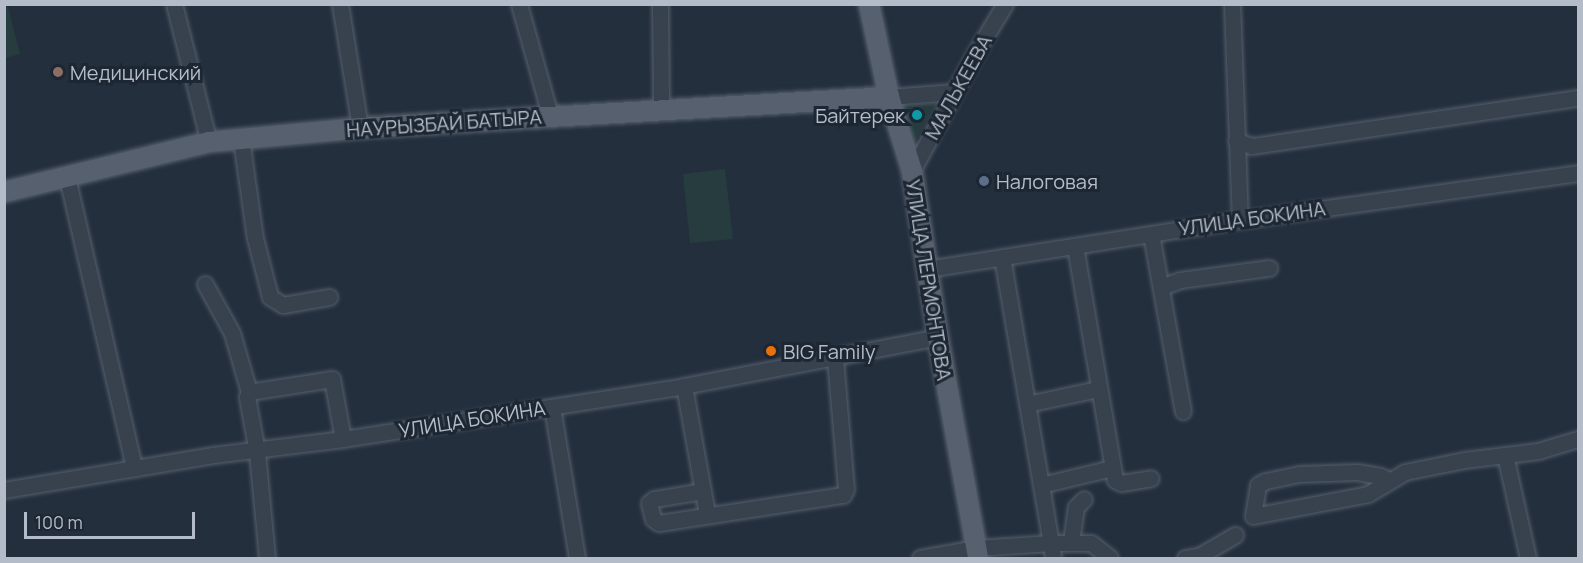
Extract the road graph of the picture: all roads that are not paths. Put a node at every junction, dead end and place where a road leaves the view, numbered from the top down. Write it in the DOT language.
graph roads {
  1 [pos="174,4"];
  2 [pos="340,4"];
  3 [pos="519,4"];
  4 [pos="660,4"];
  5 [pos="869,4"];
  6 [pos="1005,4"];
  7 [pos="1232,4"];
  8 [pos="954,92"];
  9 [pos="889,97"];
  10 [pos="1578,98"];
  11 [pos="661,108"];
  12 [pos="550,115"];
  13 [pos="360,128"];
  14 [pos="241,139"];
  15 [pos="1236,141"];
  16 [pos="209,142"];
  17 [pos="912,171"];
  18 [pos="1578,173"];
  19 [pos="67,177"];
  20 [pos="4,192"];
  21 [pos="1240,220"];
  22 [pos="1151,234"];
  23 [pos="1075,246"];
  24 [pos="1002,257"];
  25 [pos="1269,268"];
  26 [pos="927,269"];
  27 [pos="205,284"];
  28 [pos="1161,287"];
  29 [pos="329,297"];
  30 [pos="938,338"];
  31 [pos="835,358"];
  32 [pos="684,386"];
  33 [pos="1098,389"];
  34 [pos="249,392"];
  35 [pos="1027,404"];
  36 [pos="552,407"];
  37 [pos="1183,411"];
  38 [pos="343,439"];
  39 [pos="1578,439"];
  40 [pos="257,452"];
  41 [pos="1505,455"];
  42 [pos="134,468"];
  43 [pos="1112,468"];
  44 [pos="1151,478"];
  45 [pos="1389,480"];
  46 [pos="1041,485"];
  47 [pos="4,490"];
  48 [pos="703,490"];
  49 [pos="1084,499"];
  50 [pos="707,514"];
  51 [pos="1235,535"];
  52 [pos="1071,542"];
  53 [pos="1051,543"];
  54 [pos="977,553"];
  55 [pos="267,558"];
  56 [pos="577,558"];
  57 [pos="920,558"];
  58 [pos="1053,558"];
  59 [pos="1110,558"];
  60 [pos="1185,558"];
  61 [pos="1528,558"];
  1 -- 16 [label="street"];
  2 -- 13 [label="street"];
  3 -- 12 [label="street"];
  4 -- 11 [label="street"];
  5 -- 9 [label="main road, УЛИЦА ЛЕРМОНТОВА"];
  6 -- 8 [label="street, МАЛЬКЕЕВА"];
  7 -- 15 [label="street"];
  8 -- 9 [label="street"];
  8 -- 17 [label="street, МАЛЬКЕЕВА"];
  9 -- 11 [label="main road, НАУРЫЗБАЙ БАТЫРА"];
  9 -- 17 [label="main road, УЛИЦА ЛЕРМОНТОВА"];
  10 -- 15 [label="street"];
  11 -- 12 [label="main road, НАУРЫЗБАЙ БАТЫРА"];
  12 -- 13 [label="main road, НАУРЫЗБАЙ БАТЫРА"];
  13 -- 14 [label="main road, НАУРЫЗБАЙ БАТЫРА"];
  14 -- 16 [label="main road, НАУРЫЗБАЙ БАТЫРА"];
  14 -- 29 [label="street"];
  15 -- 21 [label="street"];
  16 -- 19 [label="main road, НАУРЫЗБАЙ БАТЫРА"];
  17 -- 26 [label="main road, УЛИЦА ЛЕРМОНТОВА"];
  18 -- 21 [label="street, УЛИЦА БОКИНА"];
  19 -- 20 [label="main road, НАУРЫЗБАЙ БАТЫРА"];
  19 -- 42 [label="street"];
  21 -- 22 [label="street, УЛИЦА БОКИНА"];
  22 -- 23 [label="street, УЛИЦА БОКИНА"];
  22 -- 28 [label="street"];
  23 -- 24 [label="street, УЛИЦА БОКИНА"];
  23 -- 33 [label="street"];
  24 -- 26 [label="street, УЛИЦА БОКИНА"];
  24 -- 35 [label="street"];
  25 -- 28 [label="street"];
  26 -- 30 [label="main road, УЛИЦА ЛЕРМОНТОВА"];
  27 -- 34 [label="street"];
  28 -- 37 [label="street"];
  30 -- 31 [label="street, УЛИЦА БОКИНА"];
  30 -- 54 [label="main road, УЛИЦА ЛЕРМОНТОВА"];
  31 -- 32 [label="street, УЛИЦА БОКИНА"];
  31 -- 50 [label="street"];
  32 -- 36 [label="street, УЛИЦА БОКИНА"];
  32 -- 48 [label="street"];
  33 -- 35 [label="street"];
  33 -- 43 [label="street"];
  34 -- 38 [label="street"];
  34 -- 40 [label="street"];
  35 -- 46 [label="street"];
  36 -- 38 [label="street, УЛИЦА БОКИНА"];
  36 -- 56 [label="street"];
  38 -- 40 [label="street, УЛИЦА БОКИНА"];
  39 -- 41 [label="street"];
  40 -- 42 [label="street, УЛИЦА БОКИНА"];
  40 -- 55 [label="street"];
  41 -- 45 [label="street"];
  41 -- 61 [label="street"];
  42 -- 47 [label="street, УЛИЦА БОКИНА"];
  43 -- 44 [label="street"];
  43 -- 46 [label="street"];
  45 -- 45 [label="street"];
  46 -- 53 [label="street"];
  48 -- 50 [label="street"];
  48 -- 50 [label="street"];
  49 -- 52 [label="street"];
  51 -- 60 [label="street"];
  52 -- 53 [label="street"];
  52 -- 59 [label="street"];
  53 -- 54 [label="street"];
  53 -- 58 [label="street"];
  54 -- 57 [label="street"];
}
